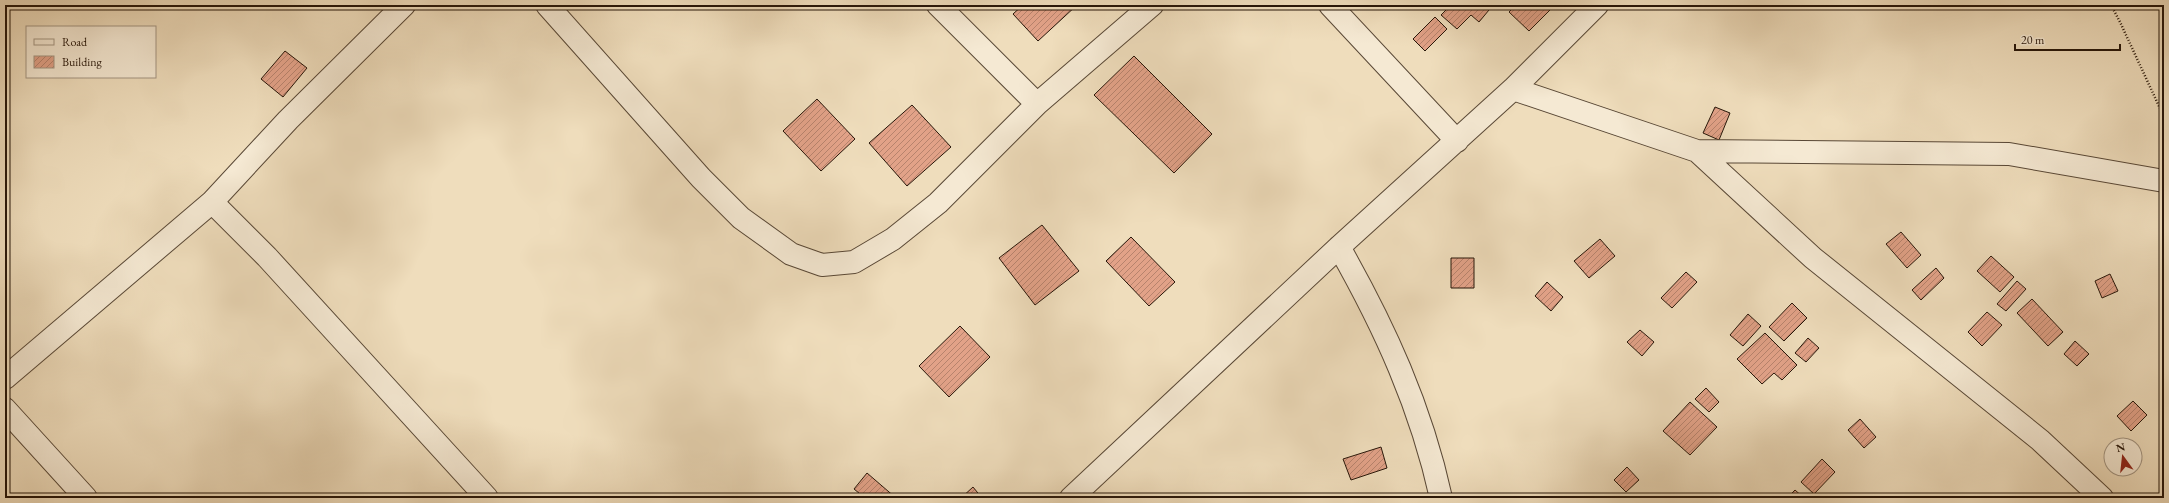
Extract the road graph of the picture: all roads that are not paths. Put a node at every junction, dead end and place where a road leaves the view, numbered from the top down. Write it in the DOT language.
graph roads {
  1 [pos="404,5"];
  2 [pos="547,5"];
  3 [pos="938,5"];
  4 [pos="1152,5"];
  5 [pos="1330,5"];
  6 [pos="1597,5"];
  7 [pos="1514,89"];
  8 [pos="1037,104"];
  9 [pos="1457,142"];
  10 [pos="1697,151"];
  11 [pos="2164,181"];
  12 [pos="212,202"];
  13 [pos="1339,247"];
  14 [pos="5,378"];
  15 [pos="5,409"];
  16 [pos="86,498"];
  17 [pos="487,498"];
  18 [pos="1071,498"];
  19 [pos="1441,498"];
  20 [pos="2102,498"];
  1 -- 12 [label="street"];
  2 -- 8 [label="street"];
  3 -- 8 [label="street"];
  4 -- 8 [label="street"];
  5 -- 9 [label="street"];
  6 -- 7 [label="street"];
  7 -- 9 [label="street"];
  7 -- 10 [label="street"];
  9 -- 13 [label="street"];
  10 -- 11 [label="street"];
  10 -- 20 [label="street"];
  12 -- 14 [label="street"];
  12 -- 17 [label="street"];
  13 -- 18 [label="street"];
  13 -- 19 [label="street"];
  15 -- 16 [label="street"];
}
